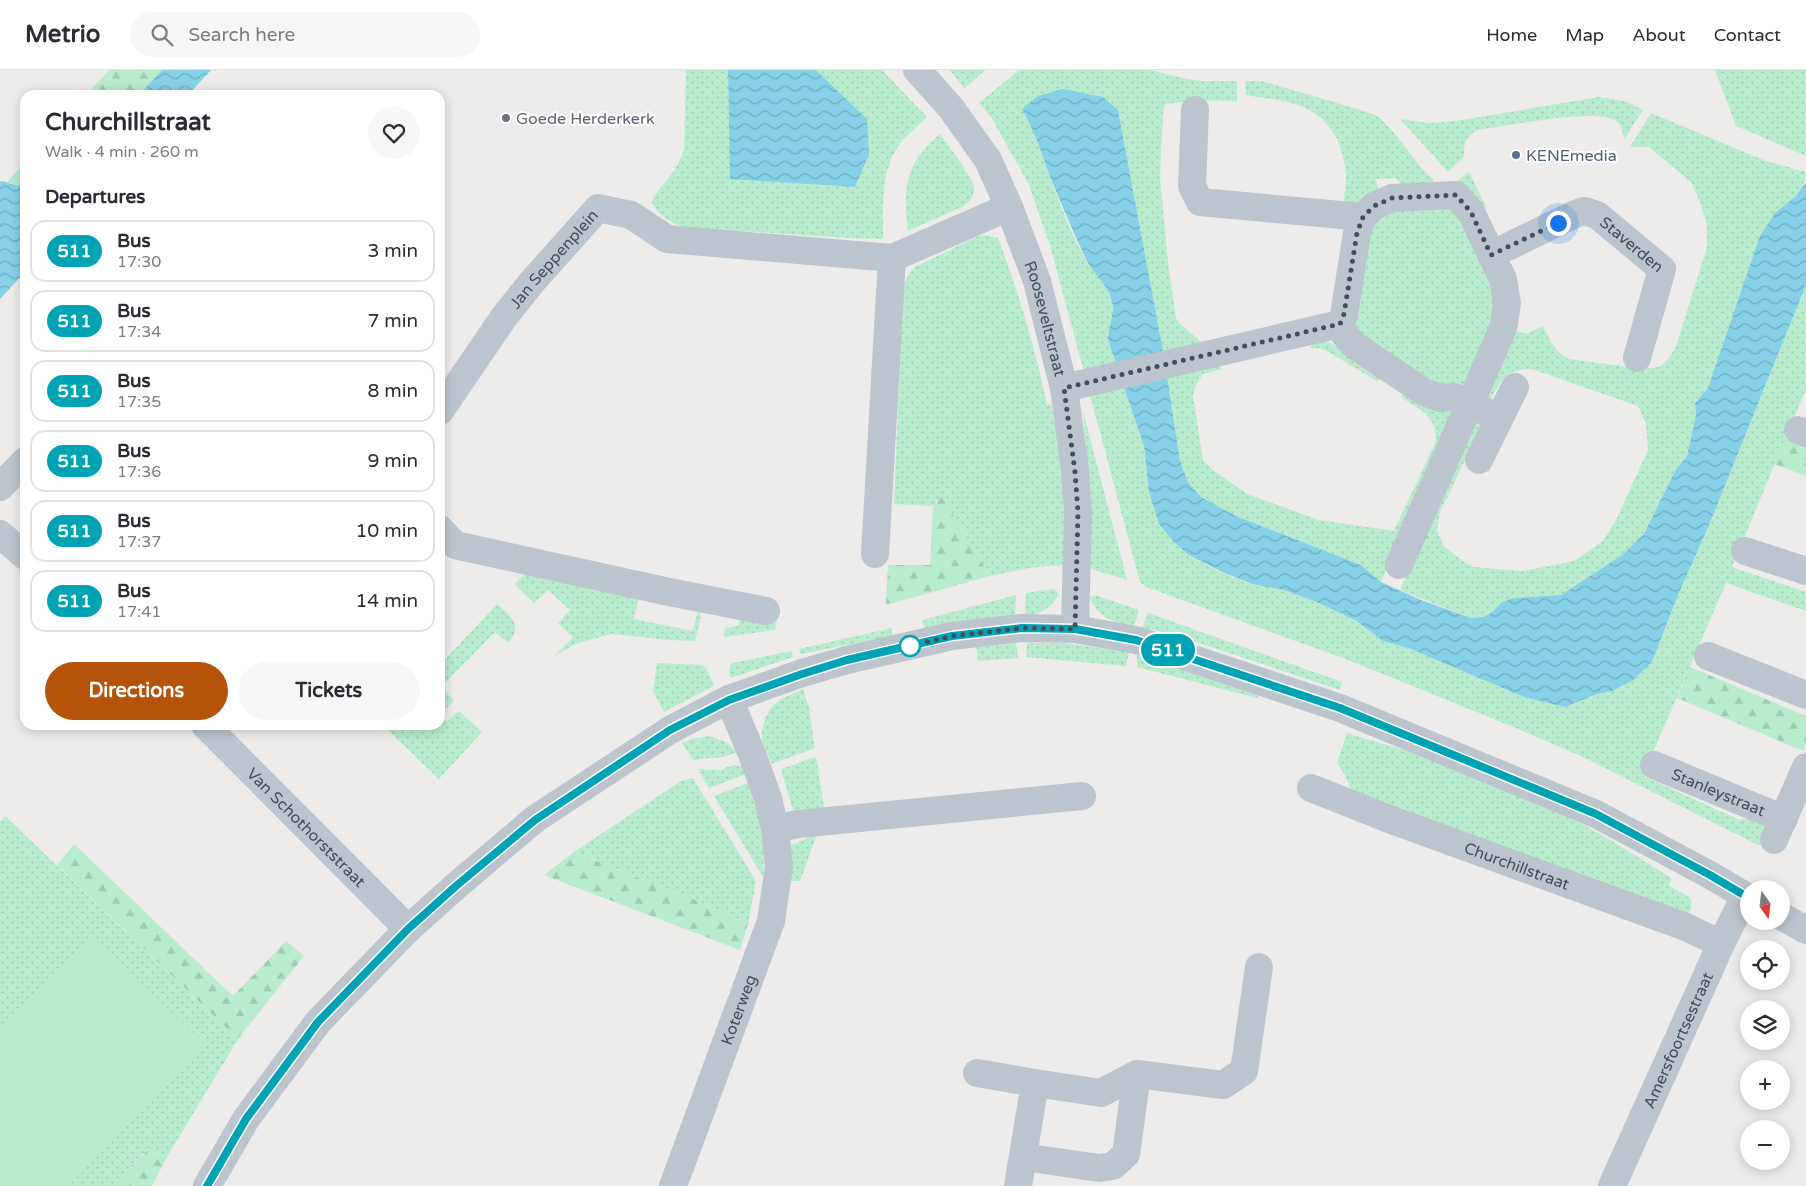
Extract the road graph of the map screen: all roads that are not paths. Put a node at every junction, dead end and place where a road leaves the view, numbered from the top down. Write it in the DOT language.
graph roads {
  1 [pos="917,70"];
  2 [pos="1195,110"];
  3 [pos="1009,207"];
  4 [pos="1363,217"];
  5 [pos="1491,255"];
  6 [pos="892,258"];
  7 [pos="1340,324"];
  8 [pos="1637,358"];
  9 [pos="1515,386"];
  10 [pos="1064,388"];
  11 [pos="1470,403"];
  12 [pos="445,404"];
  13 [pos="1499,419"];
  14 [pos="1479,460"];
  15 [pos="20,466"];
  16 [pos="0,487"];
  17 [pos="0,534"];
  18 [pos="445,535"];
  19 [pos="1745,551"];
  20 [pos="20,552"];
  21 [pos="875,554"];
  22 [pos="1399,565"];
  23 [pos="1806,571"];
  24 [pos="766,611"];
  25 [pos="1075,629"];
  26 [pos="1708,656"];
  27 [pos="1806,695"];
  28 [pos="729,700"];
  29 [pos="222,731"];
  30 [pos="1654,765"];
  31 [pos="1806,767"];
  32 [pos="1311,788"];
  33 [pos="1082,796"];
  34 [pos="775,829"];
  35 [pos="1740,893"];
  36 [pos="1740,910"];
  37 [pos="1790,921"];
  38 [pos="408,929"];
  39 [pos="1806,930"];
  40 [pos="1721,944"];
  41 [pos="1259,968"];
  42 [pos="977,1073"];
  43 [pos="1137,1074"];
  44 [pos="1035,1082"];
  45 [pos="1023,1157"];
  46 [pos="206,1186"];
  47 [pos="673,1186"];
  48 [pos="1018,1186"];
  49 [pos="1612,1186"];
  1 -- 3 [label="street, Rooseveltstraat"];
  2 -- 4 [label="street"];
  3 -- 6 [label="street, Jan Seppenplein"];
  3 -- 10 [label="street, Rooseveltstraat"];
  4 -- 5 [label="street"];
  4 -- 7 [label="street"];
  5 -- 8 [label="street, Staverden"];
  5 -- 11 [label="street"];
  6 -- 12 [label="street, Jan Seppenplein"];
  6 -- 21 [label="street"];
  7 -- 10 [label="street"];
  7 -- 11 [label="street"];
  9 -- 13 [label="street"];
  10 -- 25 [label="street, Rooseveltstraat"];
  11 -- 13 [label="street"];
  11 -- 22 [label="street"];
  13 -- 14 [label="street"];
  15 -- 16 [label="street"];
  17 -- 20 [label="street"];
  18 -- 24 [label="street"];
  19 -- 23 [label="street"];
  25 -- 28 [label="street"];
  25 -- 35 [label="street"];
  26 -- 27 [label="street"];
  28 -- 34 [label="street, Koterweg"];
  28 -- 38 [label="street"];
  29 -- 38 [label="street, Van Schothorststraat"];
  30 -- 31 [label="street, Stanleystraat"];
  32 -- 40 [label="street, Churchillstraat"];
  33 -- 34 [label="street"];
  34 -- 47 [label="street, Koterweg"];
  36 -- 40 [label="street, Amersfoortsestraat"];
  37 -- 39 [label="street"];
  38 -- 46 [label="street"];
  40 -- 49 [label="street, Amersfoortsestraat"];
  41 -- 43 [label="street"];
  42 -- 44 [label="street"];
  43 -- 44 [label="street"];
  43 -- 45 [label="street"];
  44 -- 45 [label="street"];
  45 -- 48 [label="street"];
}
